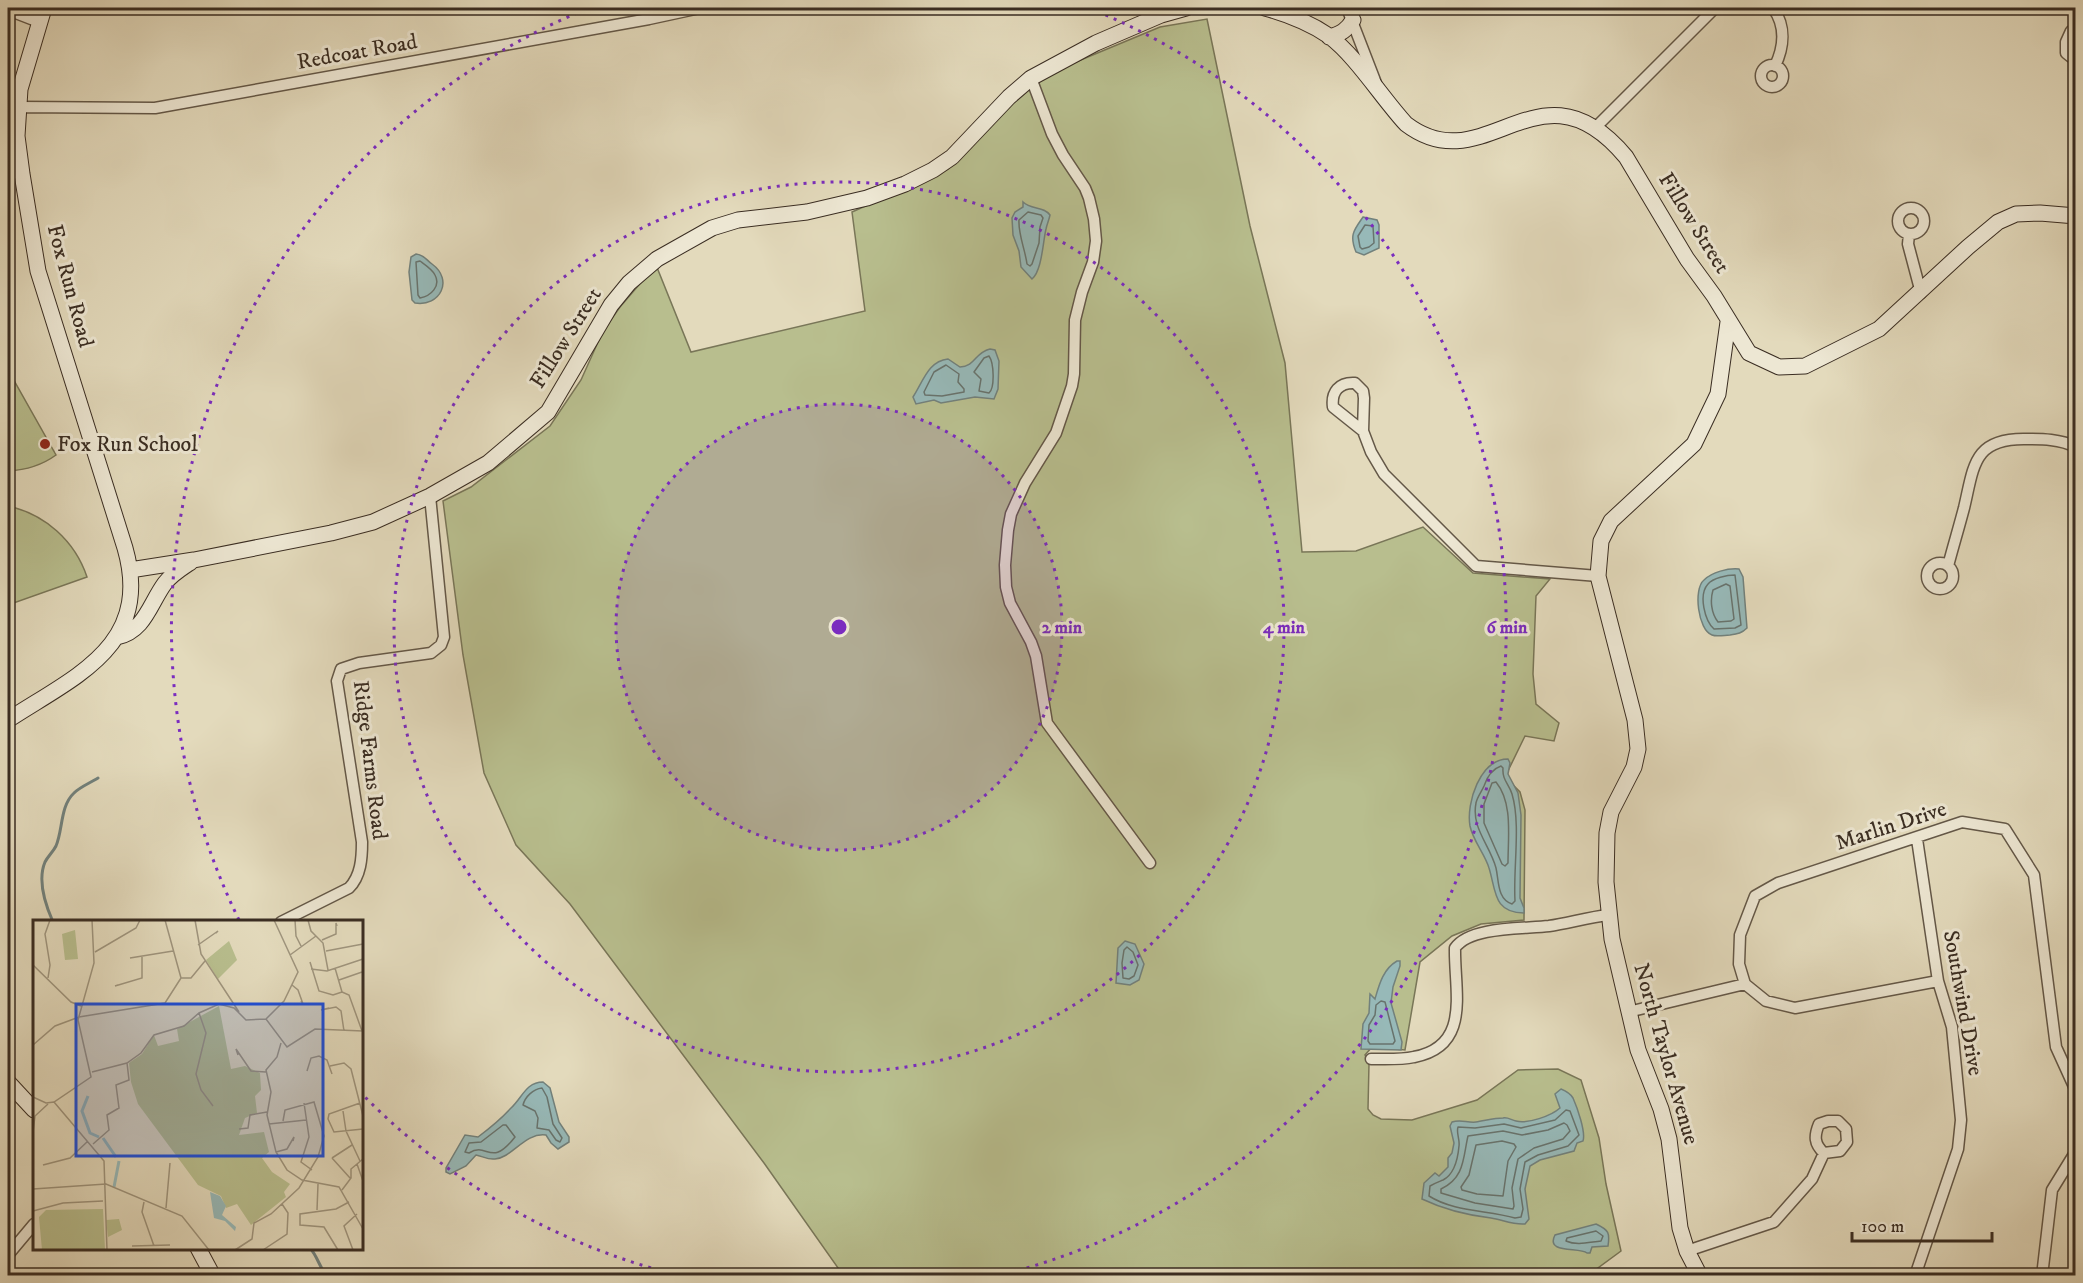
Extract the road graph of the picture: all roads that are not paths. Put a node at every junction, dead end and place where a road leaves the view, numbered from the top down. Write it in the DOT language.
graph roads {
  1 [pos="700,8"];
  2 [pos="1186,8"];
  3 [pos="1265,8"];
  4 [pos="1715,8"];
  5 [pos="1773,8"];
  6 [pos="8,10"];
  7 [pos="41,14"];
  8 [pos="1350,14"];
  9 [pos="2076,30"];
  10 [pos="1329,37"];
  11 [pos="2076,61"];
  12 [pos="1776,66"];
  13 [pos="1031,78"];
  14 [pos="1380,94"];
  15 [pos="13,109"];
  16 [pos="1595,128"];
  17 [pos="2076,216"];
  18 [pos="1909,234"];
  19 [pos="1921,293"];
  20 [pos="1728,322"];
  21 [pos="1363,431"];
  22 [pos="2076,447"];
  23 [pos="430,496"];
  24 [pos="194,560"];
  25 [pos="1948,566"];
  26 [pos="130,570"];
  27 [pos="1598,576"];
  28 [pos="130,600"];
  29 [pos="155,600"];
  30 [pos="117,637"];
  31 [pos="8,720"];
  32 [pos="1917,839"];
  33 [pos="1149,862"];
  34 [pos="1609,915"];
  35 [pos="283,920"];
  36 [pos="1938,981"];
  37 [pos="1745,984"];
  38 [pos="1628,1012"];
  39 [pos="1371,1059"];
  40 [pos="8,1082"];
  41 [pos="2076,1091"];
  42 [pos="33,1109"];
  43 [pos="2076,1151"];
  44 [pos="1824,1153"];
  45 [pos="33,1225"];
  46 [pos="199,1250"];
  47 [pos="1687,1251"];
  48 [pos="8,1255"];
  49 [pos="213,1275"];
  50 [pos="1700,1275"];
  51 [pos="1915,1275"];
  52 [pos="2043,1275"];
  1 -- 15 [label="street, Redcoat Road"];
  2 -- 13 [label="street, Fillow Street"];
  3 -- 10 [label="street, Fillow Street"];
  4 -- 16 [label="street"];
  5 -- 12 [label="street"];
  6 -- 7 [label="street"];
  7 -- 15 [label="street, Fox Run Road"];
  8 -- 10 [label="street"];
  8 -- 14 [label="street"];
  9 -- 11 [label="street"];
  10 -- 14 [label="street, Fillow Street"];
  13 -- 23 [label="street, Fillow Street"];
  13 -- 33 [label="street"];
  14 -- 16 [label="street, Fillow Street"];
  15 -- 26 [label="street, Fox Run Road"];
  16 -- 20 [label="street, Fillow Street"];
  17 -- 19 [label="street, Fillow Street"];
  18 -- 19 [label="street"];
  19 -- 20 [label="street, Fillow Street"];
  20 -- 27 [label="street, North Taylor Avenue"];
  21 -- 27 [label="street"];
  22 -- 25 [label="street"];
  23 -- 24 [label="street, Fillow Street"];
  23 -- 35 [label="street, Ridge Farms Road"];
  24 -- 26 [label="street, Fillow Street"];
  24 -- 29 [label="street, Fillow Street"];
  26 -- 28 [label="street, Fillow Street"];
  27 -- 34 [label="street, North Taylor Avenue"];
  28 -- 29 [label="street"];
  28 -- 30 [label="street, Fillow Street"];
  29 -- 30 [label="street, Fillow Street"];
  30 -- 31 [label="street, Fillow Street"];
  32 -- 36 [label="street, Southwind Drive"];
  32 -- 37 [label="street, Marlin Drive"];
  32 -- 41 [label="street, Marlin Drive"];
  34 -- 38 [label="street, North Taylor Avenue"];
  34 -- 39 [label="street"];
  36 -- 37 [label="street"];
  36 -- 51 [label="street, Southwind Drive"];
  37 -- 38 [label="street"];
  38 -- 47 [label="street, North Taylor Avenue"];
  40 -- 42 [label="street"];
  43 -- 52 [label="street"];
  44 -- 47 [label="street"];
  45 -- 48 [label="street"];
  46 -- 49 [label="street"];
  47 -- 50 [label="street, North Taylor Avenue"];
}
